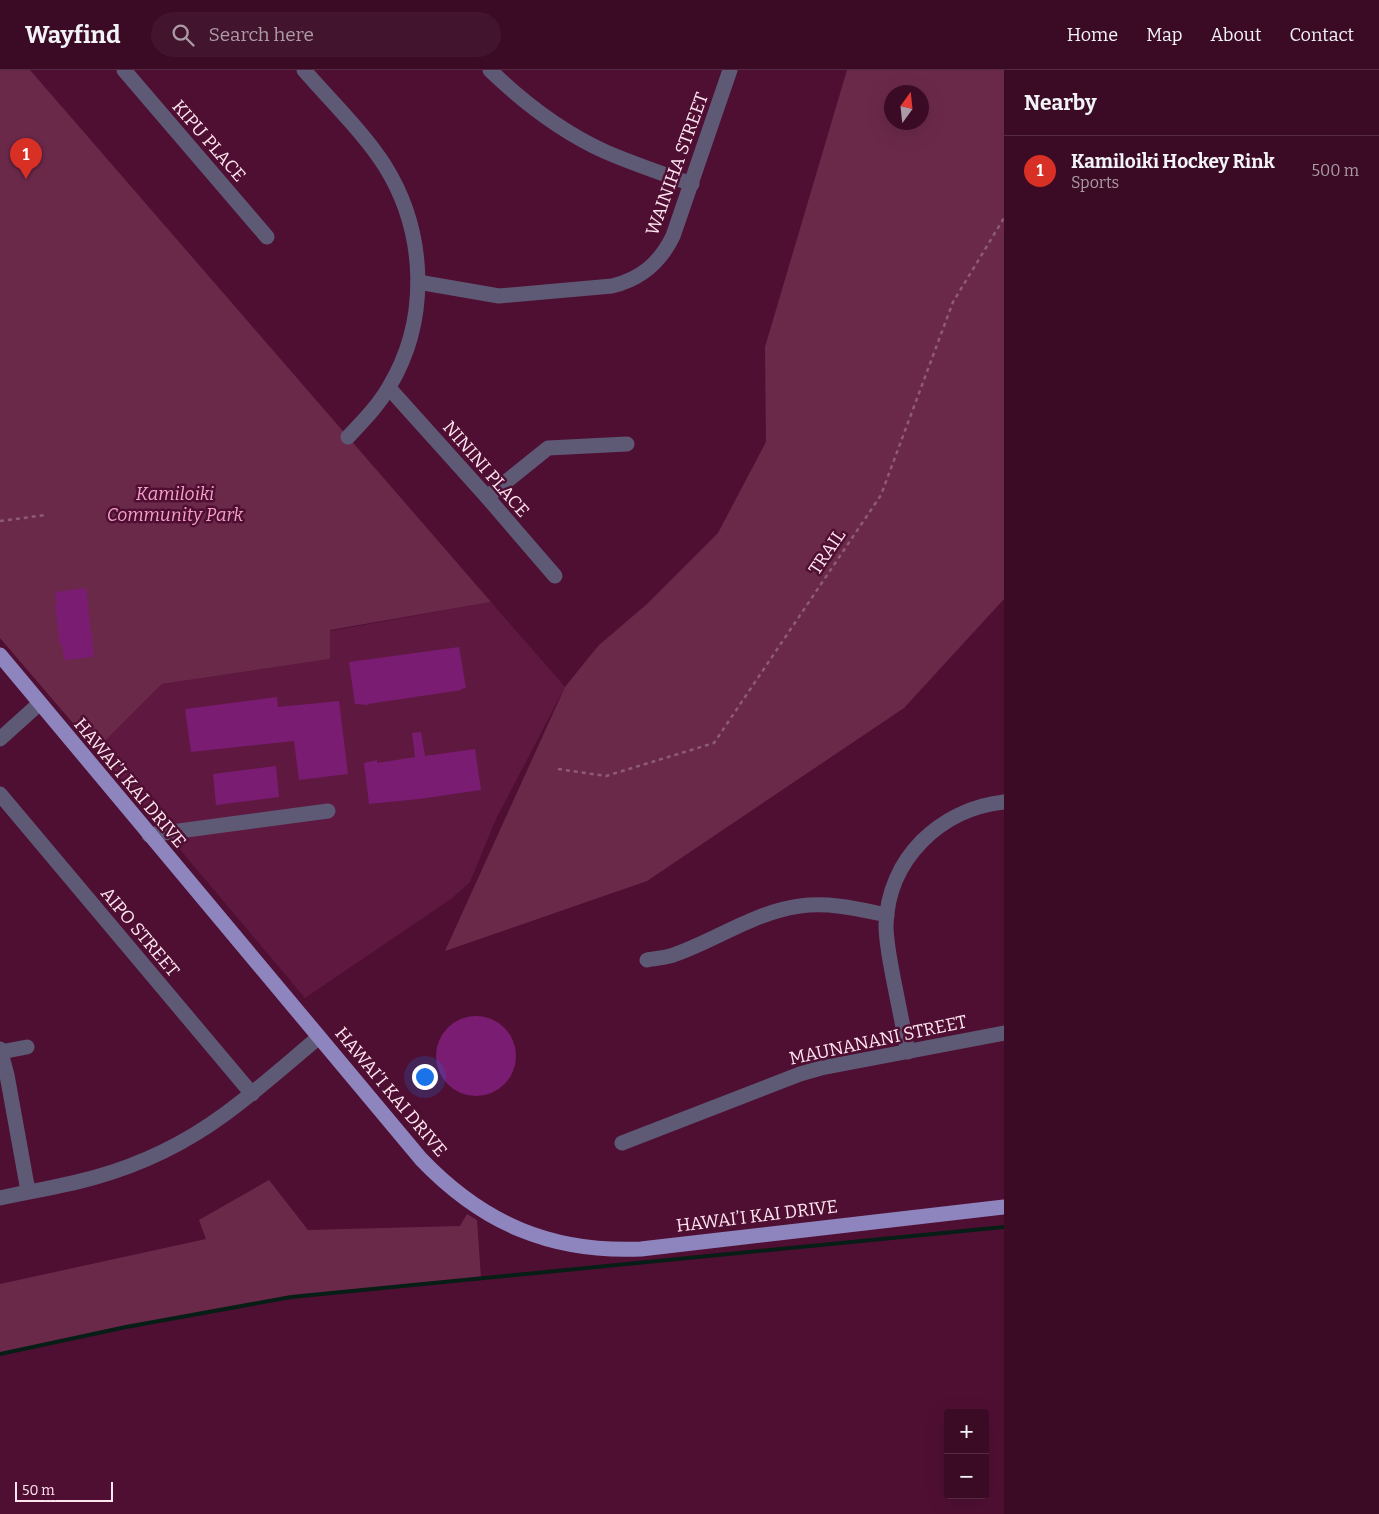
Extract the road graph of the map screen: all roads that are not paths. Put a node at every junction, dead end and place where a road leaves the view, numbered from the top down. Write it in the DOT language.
graph roads {
  1 [pos="124,70"];
  2 [pos="304,70"];
  3 [pos="490,70"];
  4 [pos="730,70"];
  5 [pos="692,184"];
  6 [pos="267,236"];
  7 [pos="418,282"];
  8 [pos="389,388"];
  9 [pos="348,437"];
  10 [pos="627,444"];
  11 [pos="487,497"];
  12 [pos="555,576"];
  13 [pos="0,656"];
  14 [pos="40,703"];
  15 [pos="0,739"];
  16 [pos="0,794"];
  17 [pos="1004,802"];
  18 [pos="328,811"];
  19 [pos="149,835"];
  20 [pos="887,914"];
  21 [pos="646,960"];
  22 [pos="1004,1034"];
  23 [pos="319,1037"];
  24 [pos="27,1047"];
  25 [pos="0,1050"];
  26 [pos="908,1052"];
  27 [pos="252,1094"];
  28 [pos="622,1143"];
  29 [pos="28,1192"];
  30 [pos="0,1198"];
  31 [pos="1004,1206"];
  1 -- 6 [label="street, KIPU PLACE"];
  2 -- 7 [label="street"];
  3 -- 5 [label="street"];
  4 -- 5 [label="street, WAINIHA STREET"];
  5 -- 7 [label="street, WAINIHA STREET"];
  7 -- 8 [label="street"];
  8 -- 9 [label="street"];
  8 -- 11 [label="street, NININI PLACE"];
  10 -- 11 [label="street"];
  11 -- 12 [label="street, NININI PLACE"];
  13 -- 14 [label="main road, HAWAI’I KAI DRIVE"];
  14 -- 15 [label="street"];
  14 -- 19 [label="main road, HAWAI’I KAI DRIVE"];
  16 -- 27 [label="street, AIPO STREET"];
  17 -- 20 [label="street"];
  18 -- 19 [label="street"];
  19 -- 23 [label="main road, HAWAI’I KAI DRIVE"];
  20 -- 21 [label="street"];
  20 -- 26 [label="street"];
  22 -- 26 [label="street, MAUNANANI STREET"];
  23 -- 27 [label="street"];
  23 -- 31 [label="main road, HAWAI’I KAI DRIVE"];
  24 -- 25 [label="street"];
  25 -- 29 [label="street"];
  26 -- 28 [label="street, MAUNANANI STREET"];
  27 -- 29 [label="street"];
  29 -- 30 [label="street"];
}
